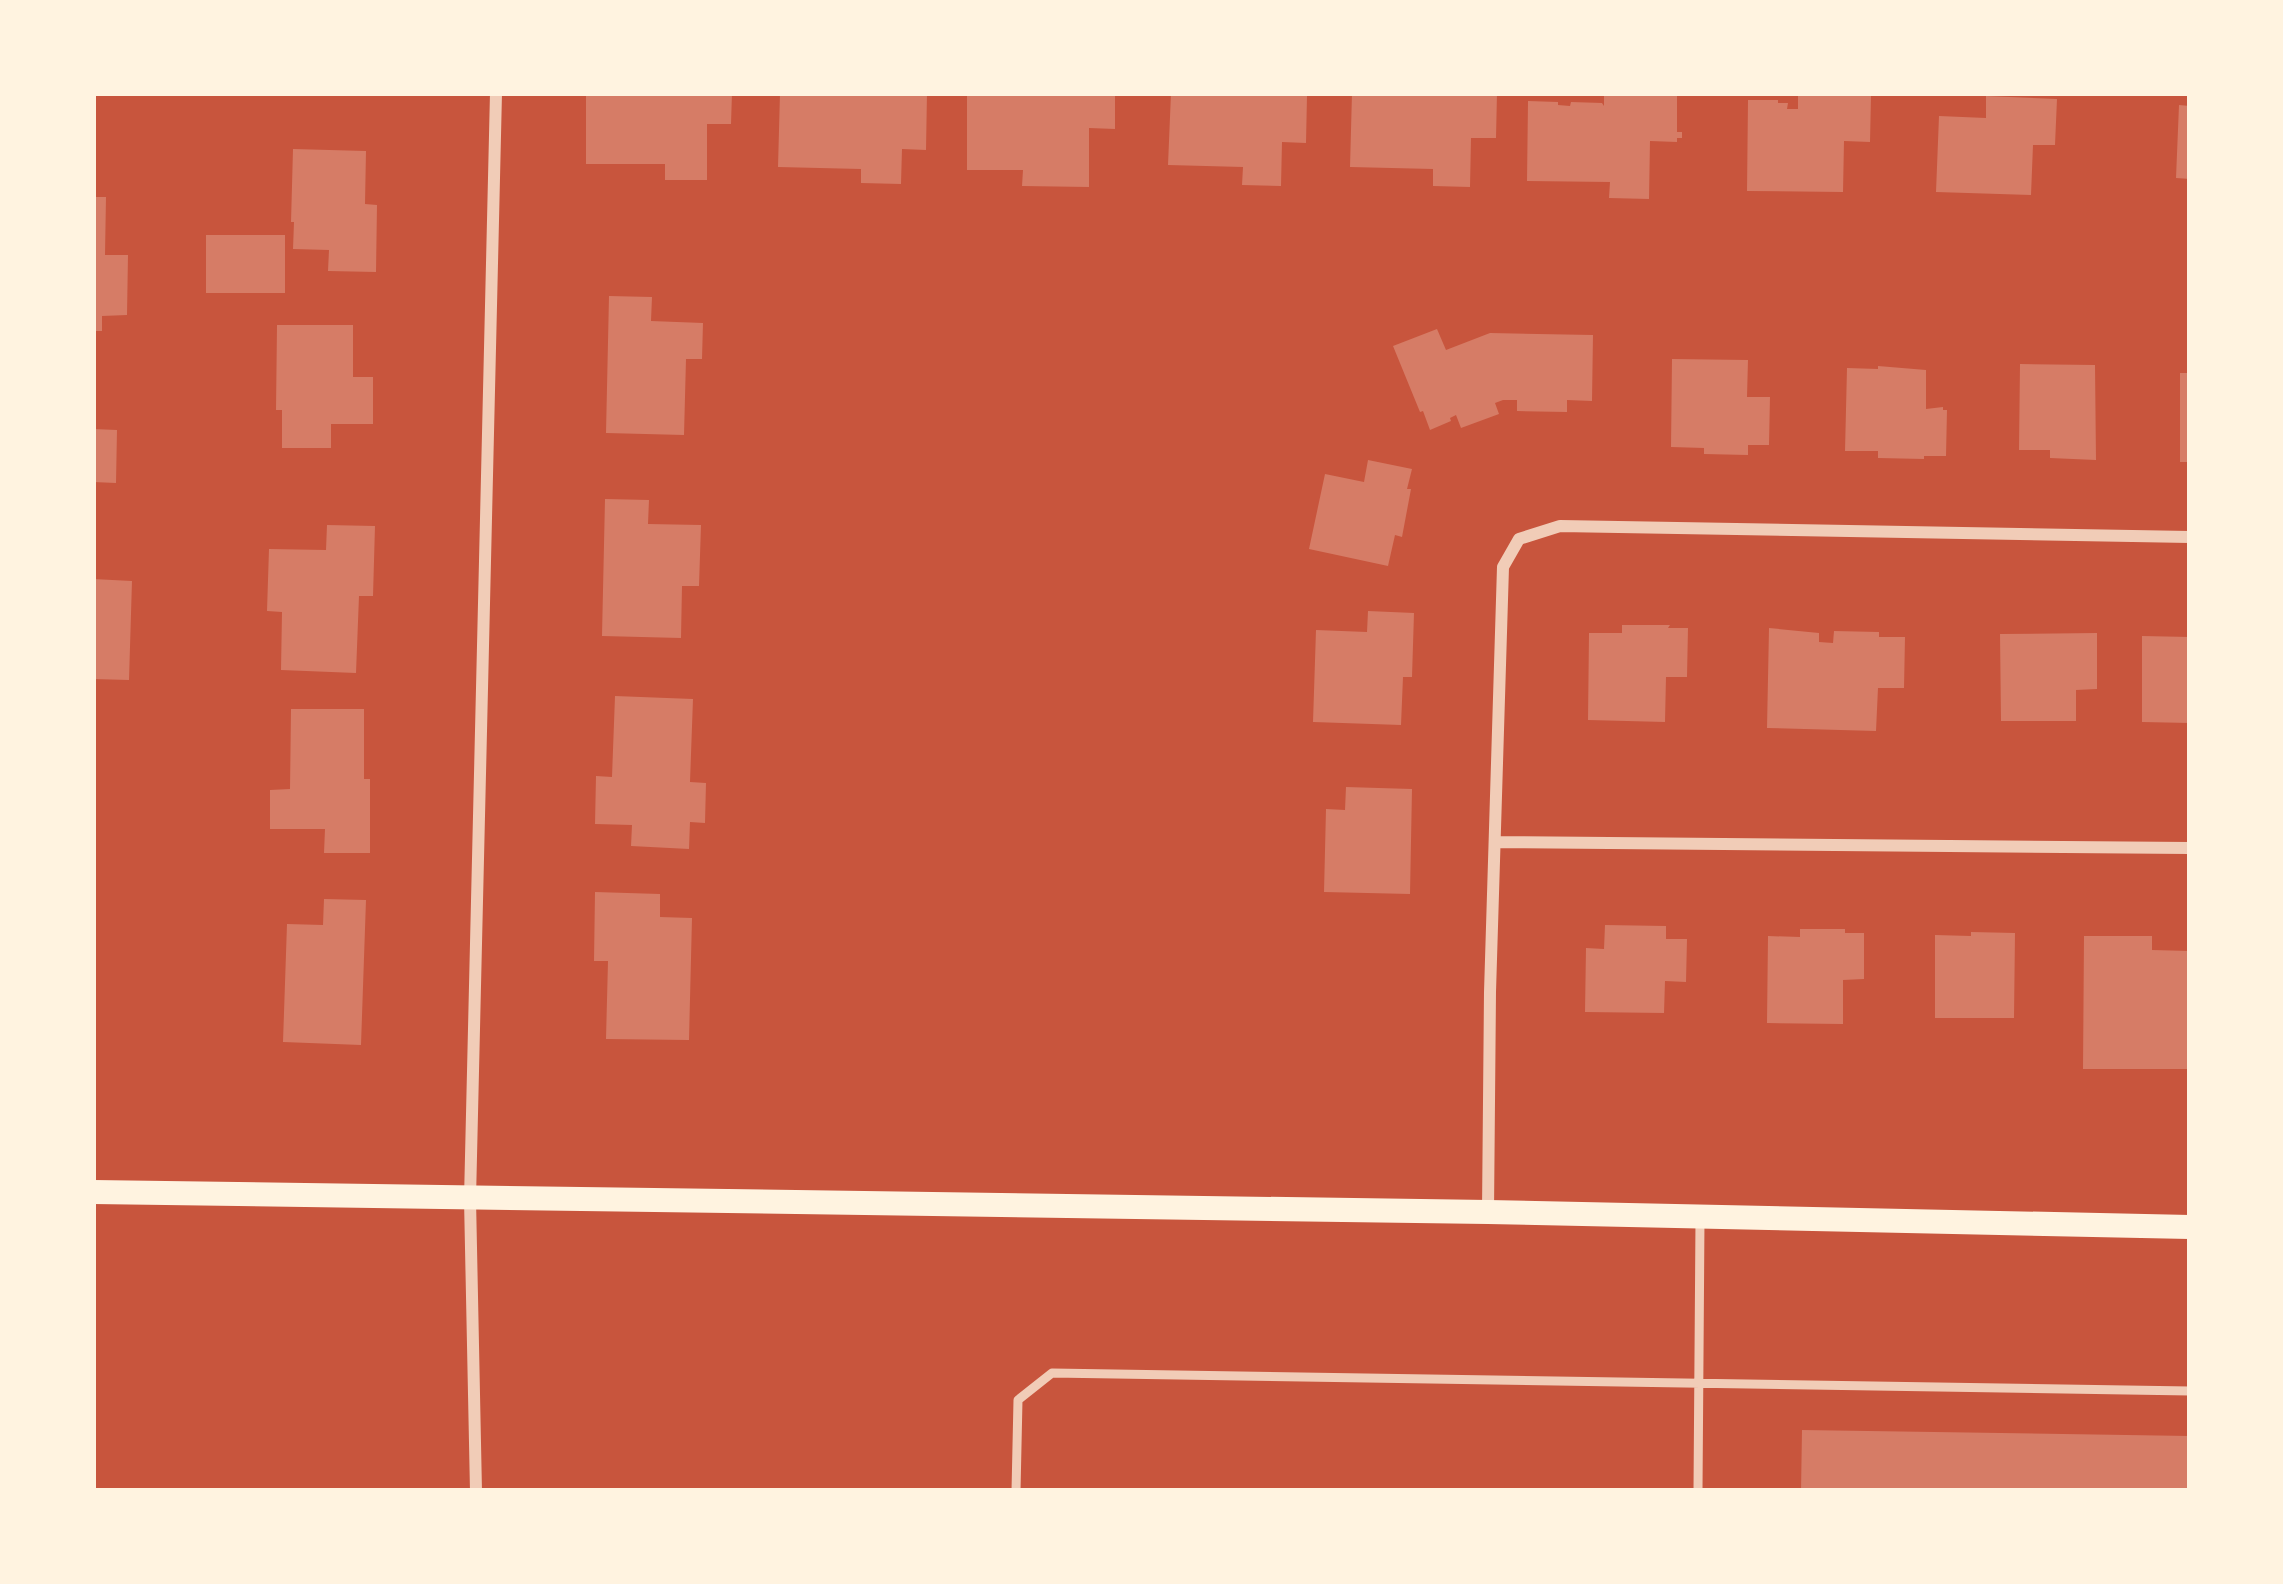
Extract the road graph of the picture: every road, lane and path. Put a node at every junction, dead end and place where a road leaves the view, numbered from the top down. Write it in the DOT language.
graph roads {
  1 [pos="496,93"];
  2 [pos="2190,537"];
  3 [pos="1495,842"];
  4 [pos="2190,848"];
  5 [pos="93,1192"];
  6 [pos="470,1199"];
  7 [pos="1488,1212"];
  8 [pos="1700,1217"];
  9 [pos="2190,1227"];
  10 [pos="1699,1384"];
  11 [pos="2190,1391"];
  12 [pos="476,1491"];
  13 [pos="1016,1491"];
  14 [pos="1698,1491"];
  1 -- 6 [label="street"];
  2 -- 3 [label="street"];
  3 -- 4 [label="street"];
  3 -- 7 [label="street"];
  5 -- 6 [label="main road"];
  6 -- 7 [label="main road"];
  6 -- 12 [label="street"];
  7 -- 8 [label="main road"];
  8 -- 9 [label="main road"];
  8 -- 10 [label="lane"];
  10 -- 11 [label="lane"];
  10 -- 13 [label="lane"];
  10 -- 14 [label="lane"];
}
